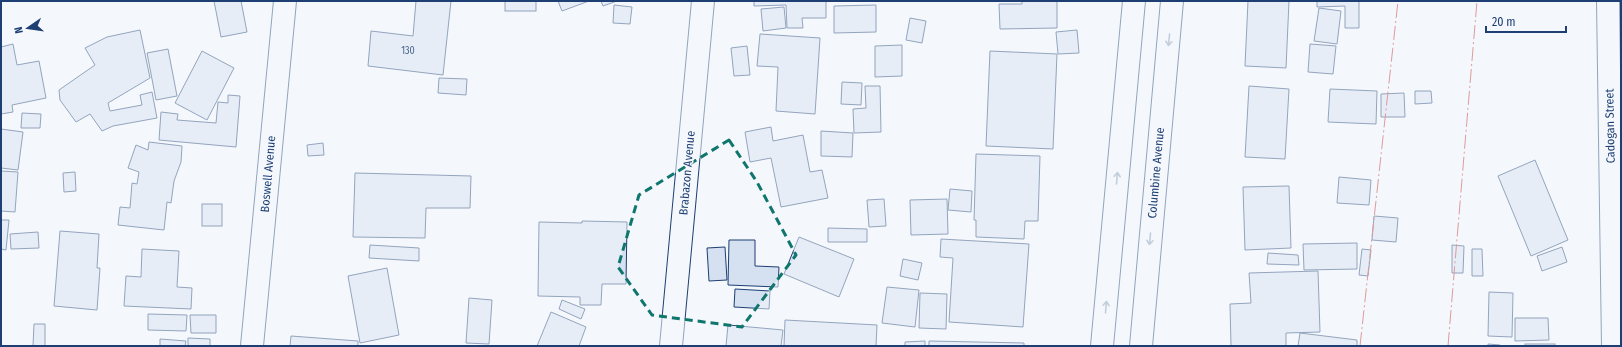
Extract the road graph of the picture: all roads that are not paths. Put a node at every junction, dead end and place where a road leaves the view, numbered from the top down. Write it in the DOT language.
graph roads {
  1 [pos="285,1"];
  2 [pos="703,1"];
  3 [pos="1134,1"];
  4 [pos="1172,1"];
  5 [pos="1608,1"];
  6 [pos="252,346"];
  7 [pos="671,346"];
  8 [pos="1102,346"];
  9 [pos="1141,346"];
  10 [pos="1613,346"];
  1 -- 6 [label="street, Boswell Avenue"];
  2 -- 7 [label="street, Brabazon Avenue"];
  8 -- 3 [label="street, one-way"];
  4 -- 9 [label="street, Columbine Avenue, one-way"];
  5 -- 10 [label="street, Cadogan Street"];
}
